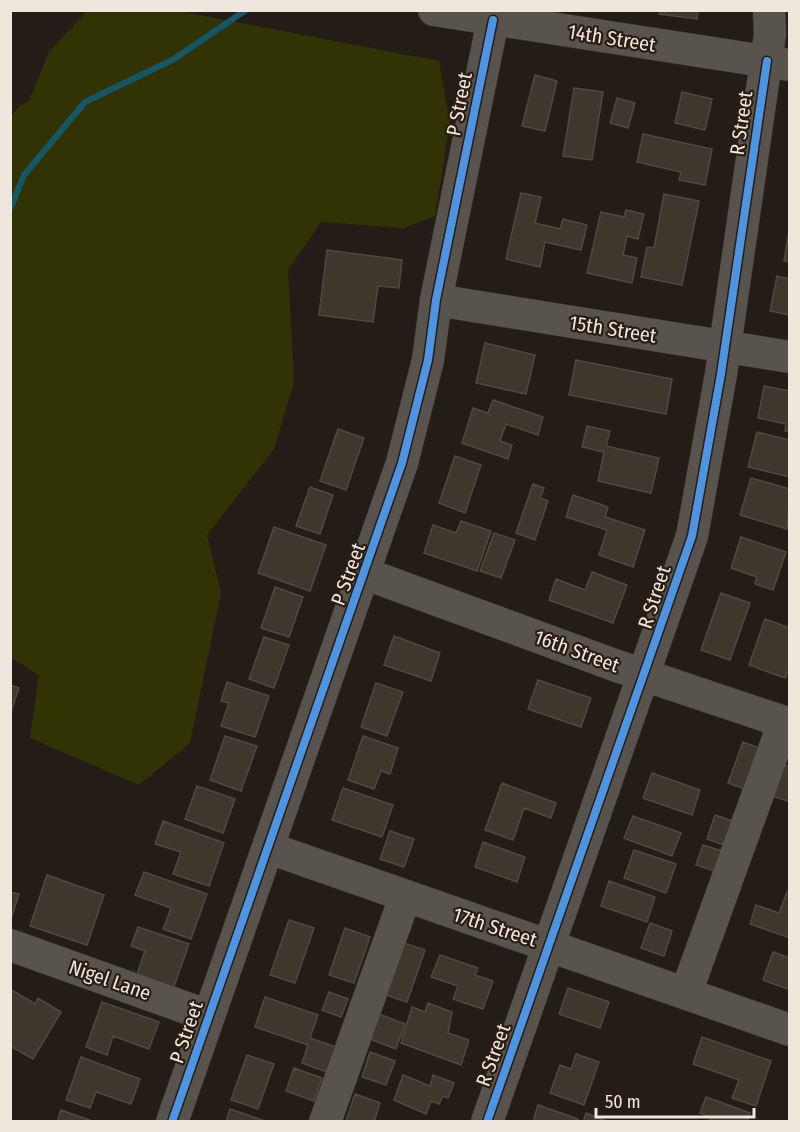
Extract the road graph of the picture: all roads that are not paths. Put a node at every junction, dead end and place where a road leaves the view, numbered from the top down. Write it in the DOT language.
graph roads {
  1 [pos="434,10"];
  2 [pos="769,10"];
  3 [pos="493,20"];
  4 [pos="778,63"];
  5 [pos="436,300"];
  6 [pos="725,348"];
  7 [pos="789,357"];
  8 [pos="366,574"];
  9 [pos="645,675"];
  10 [pos="787,723"];
  11 [pos="269,848"];
  12 [pos="405,897"];
  13 [pos="10,945"];
  14 [pos="550,945"];
  15 [pos="686,993"];
  16 [pos="209,1016"];
  17 [pos="789,1030"];
  18 [pos="172,1122"];
  19 [pos="325,1122"];
  20 [pos="487,1122"];
  1 -- 3 [label="street, 14th Street"];
  2 -- 4 [label="street, R Street"];
  3 -- 4 [label="street, 14th Street"];
  3 -- 5 [label="street, P Street"];
  4 -- 6 [label="street, R Street"];
  5 -- 6 [label="street, 15th Street"];
  5 -- 8 [label="street, P Street"];
  6 -- 7 [label="street, 15th Street"];
  6 -- 9 [label="street, R Street"];
  8 -- 9 [label="street, 16th Street"];
  8 -- 11 [label="street, P Street"];
  9 -- 10 [label="street, 16th Street"];
  9 -- 14 [label="street, R Street"];
  10 -- 15 [label="street"];
  11 -- 12 [label="street, 17th Street"];
  11 -- 16 [label="street, P Street"];
  12 -- 14 [label="street, 17th Street"];
  12 -- 19 [label="street"];
  13 -- 16 [label="street, Nigel Lane"];
  14 -- 15 [label="street, 17th Street"];
  14 -- 20 [label="street, R Street"];
  15 -- 17 [label="street, 17th Street"];
  16 -- 18 [label="street, P Street"];
}
